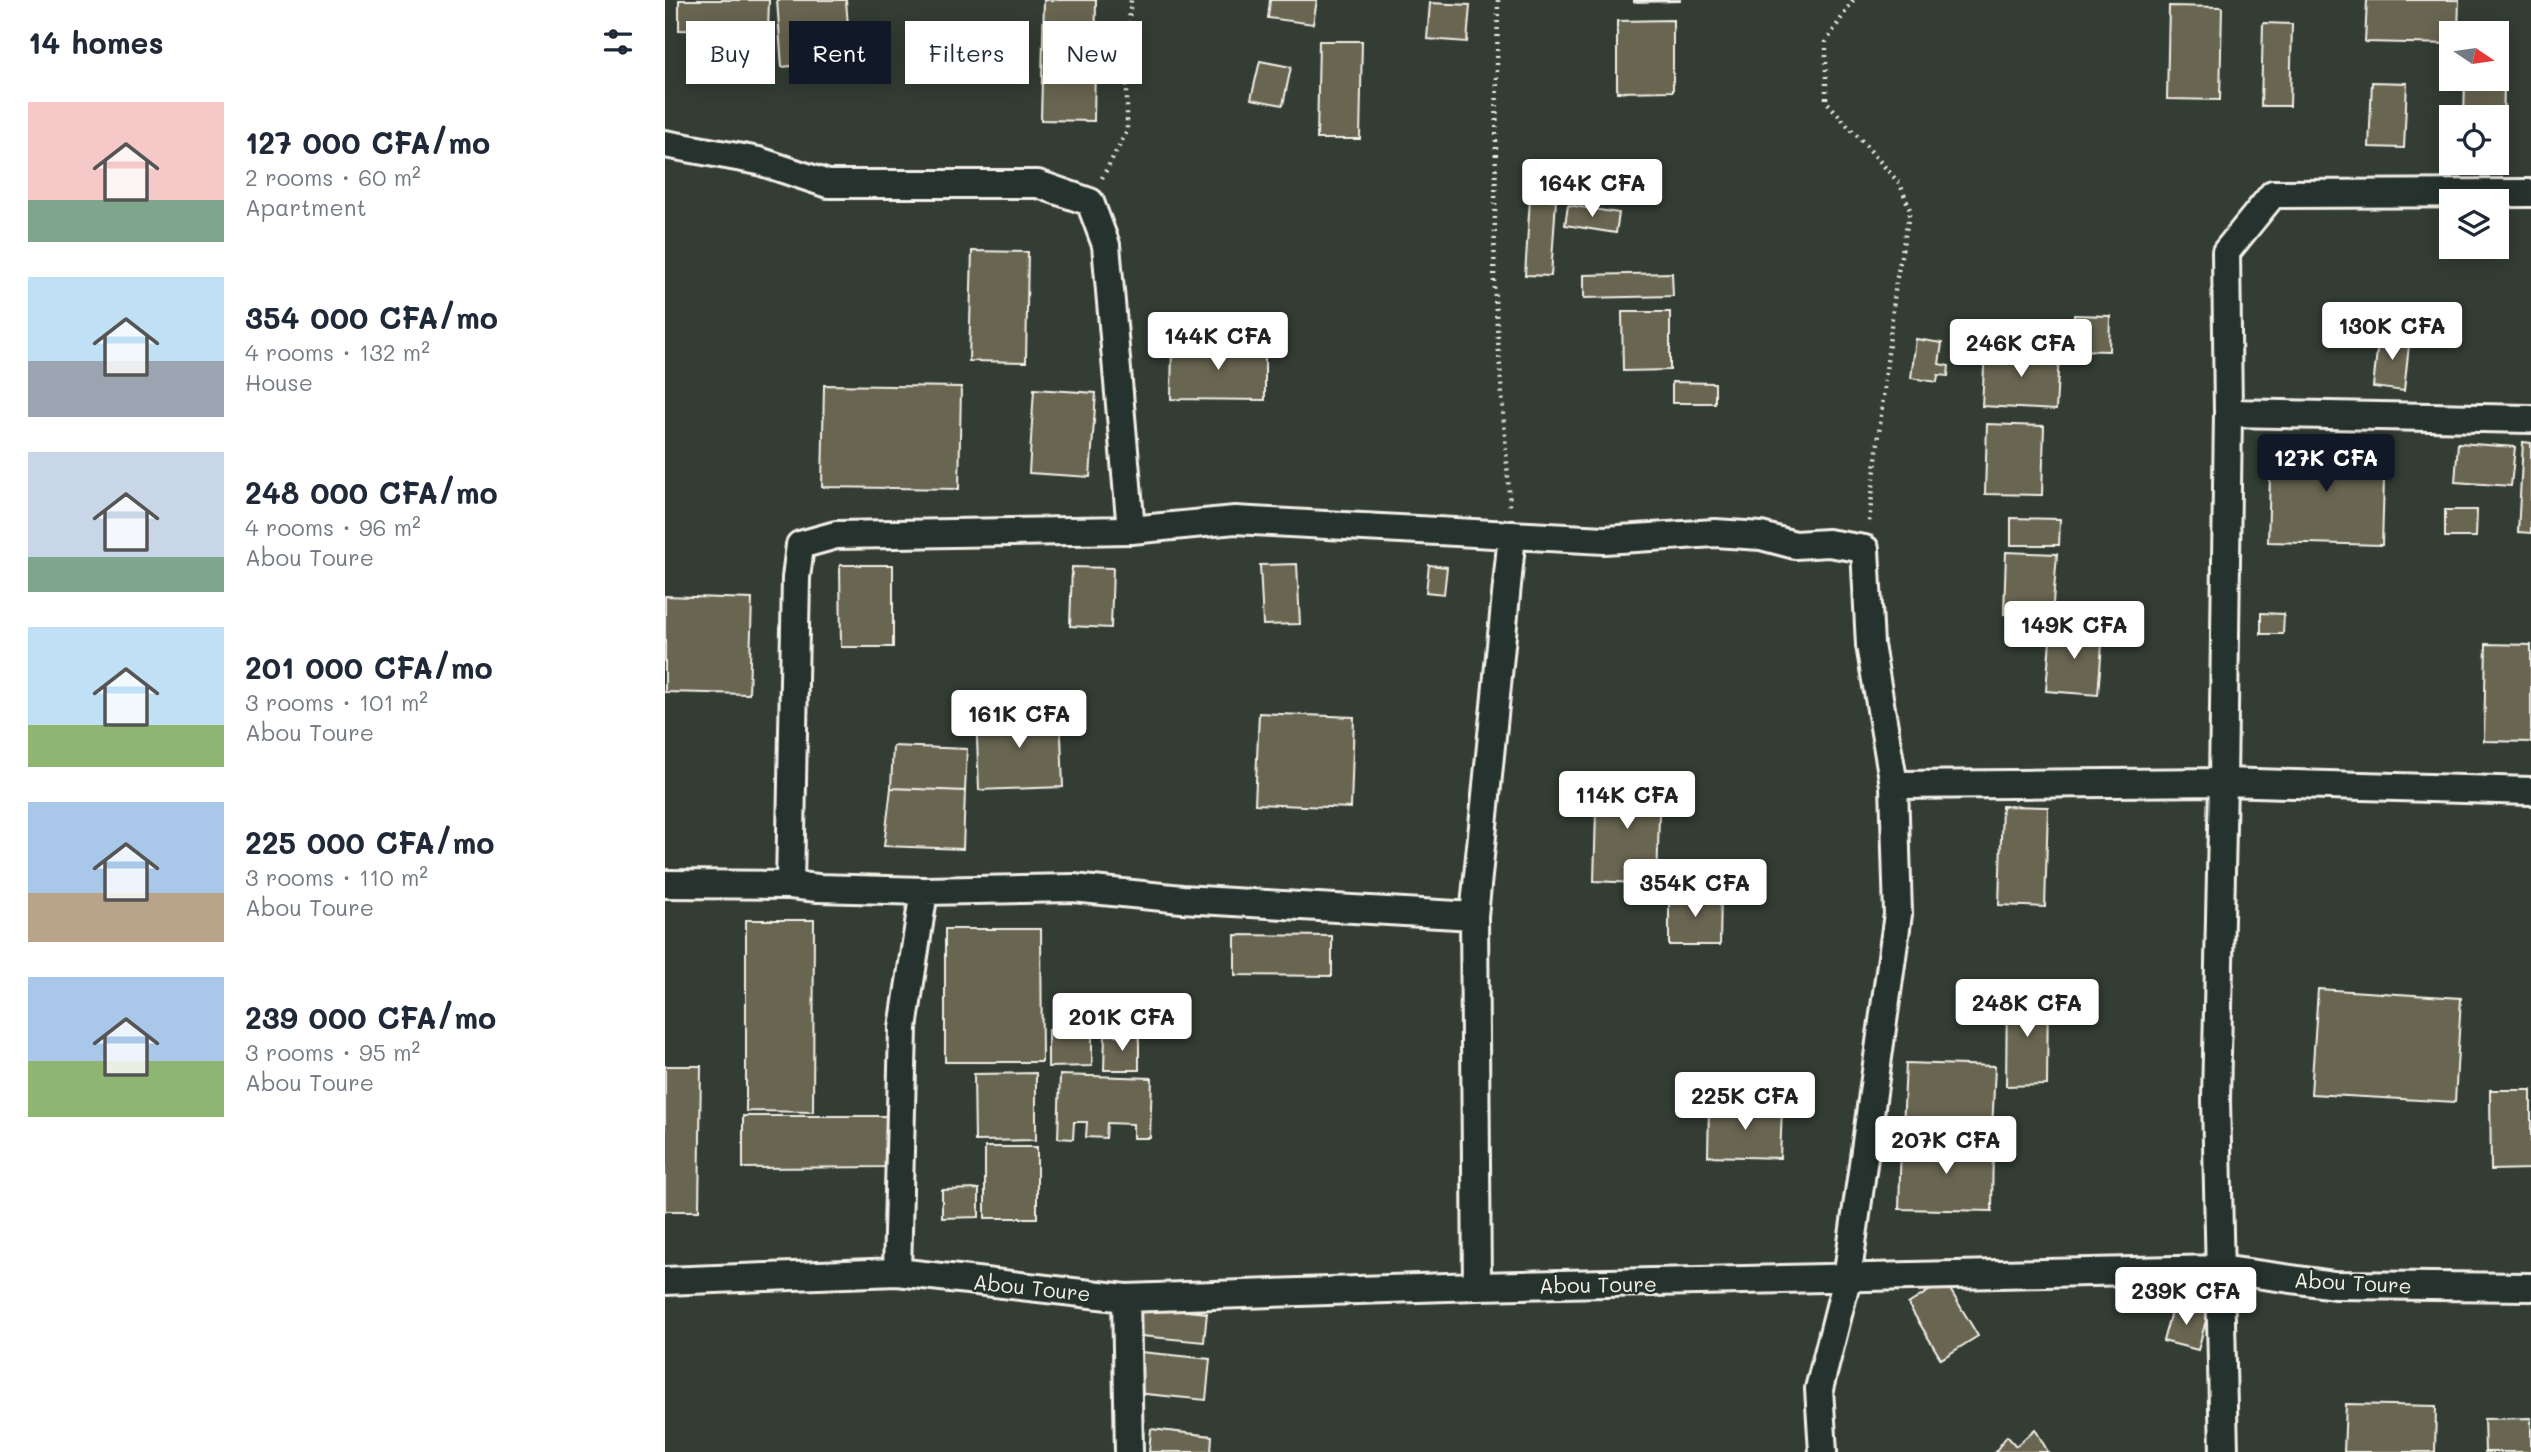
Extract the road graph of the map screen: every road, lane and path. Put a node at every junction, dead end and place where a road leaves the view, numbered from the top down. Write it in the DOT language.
graph roads {
  1 [pos="1131,0"];
  2 [pos="1498,0"];
  3 [pos="1853,0"];
  4 [pos="665,145"];
  5 [pos="2531,193"];
  6 [pos="1090,202"];
  7 [pos="2228,413"];
  8 [pos="2531,419"];
  9 [pos="1131,530"];
  10 [pos="1512,535"];
  11 [pos="1865,550"];
  12 [pos="2223,782"];
  13 [pos="1894,785"];
  14 [pos="2531,792"];
  15 [pos="665,884"];
  16 [pos="790,885"];
  17 [pos="924,891"];
  18 [pos="1473,916"];
  19 [pos="2220,1269"];
  20 [pos="897,1272"];
  21 [pos="1846,1279"];
  22 [pos="665,1281"];
  23 [pos="1477,1286"];
  24 [pos="2531,1287"];
  25 [pos="1126,1297"];
  26 [pos="1129,1452"];
  27 [pos="1823,1452"];
  28 [pos="2224,1452"];
  1 -- 6 [label="path"];
  2 -- 10 [label="path"];
  3 -- 11 [label="path"];
  4 -- 6 [label="street"];
  5 -- 7 [label="street"];
  6 -- 9 [label="street"];
  7 -- 8 [label="street"];
  7 -- 12 [label="street"];
  9 -- 10 [label="street"];
  9 -- 16 [label="street"];
  10 -- 11 [label="street"];
  10 -- 18 [label="street"];
  11 -- 13 [label="street"];
  12 -- 13 [label="street"];
  12 -- 14 [label="street"];
  12 -- 19 [label="street"];
  13 -- 21 [label="street"];
  15 -- 16 [label="street"];
  16 -- 17 [label="street"];
  17 -- 18 [label="street"];
  17 -- 20 [label="street"];
  18 -- 23 [label="street"];
  19 -- 21 [label="street, Abou Toure"];
  19 -- 24 [label="street, Abou Toure"];
  19 -- 28 [label="street"];
  20 -- 22 [label="street, Abou Toure"];
  20 -- 25 [label="street, Abou Toure"];
  21 -- 23 [label="street, Abou Toure"];
  21 -- 27 [label="street"];
  23 -- 25 [label="street, Abou Toure"];
  25 -- 26 [label="street"];
}
